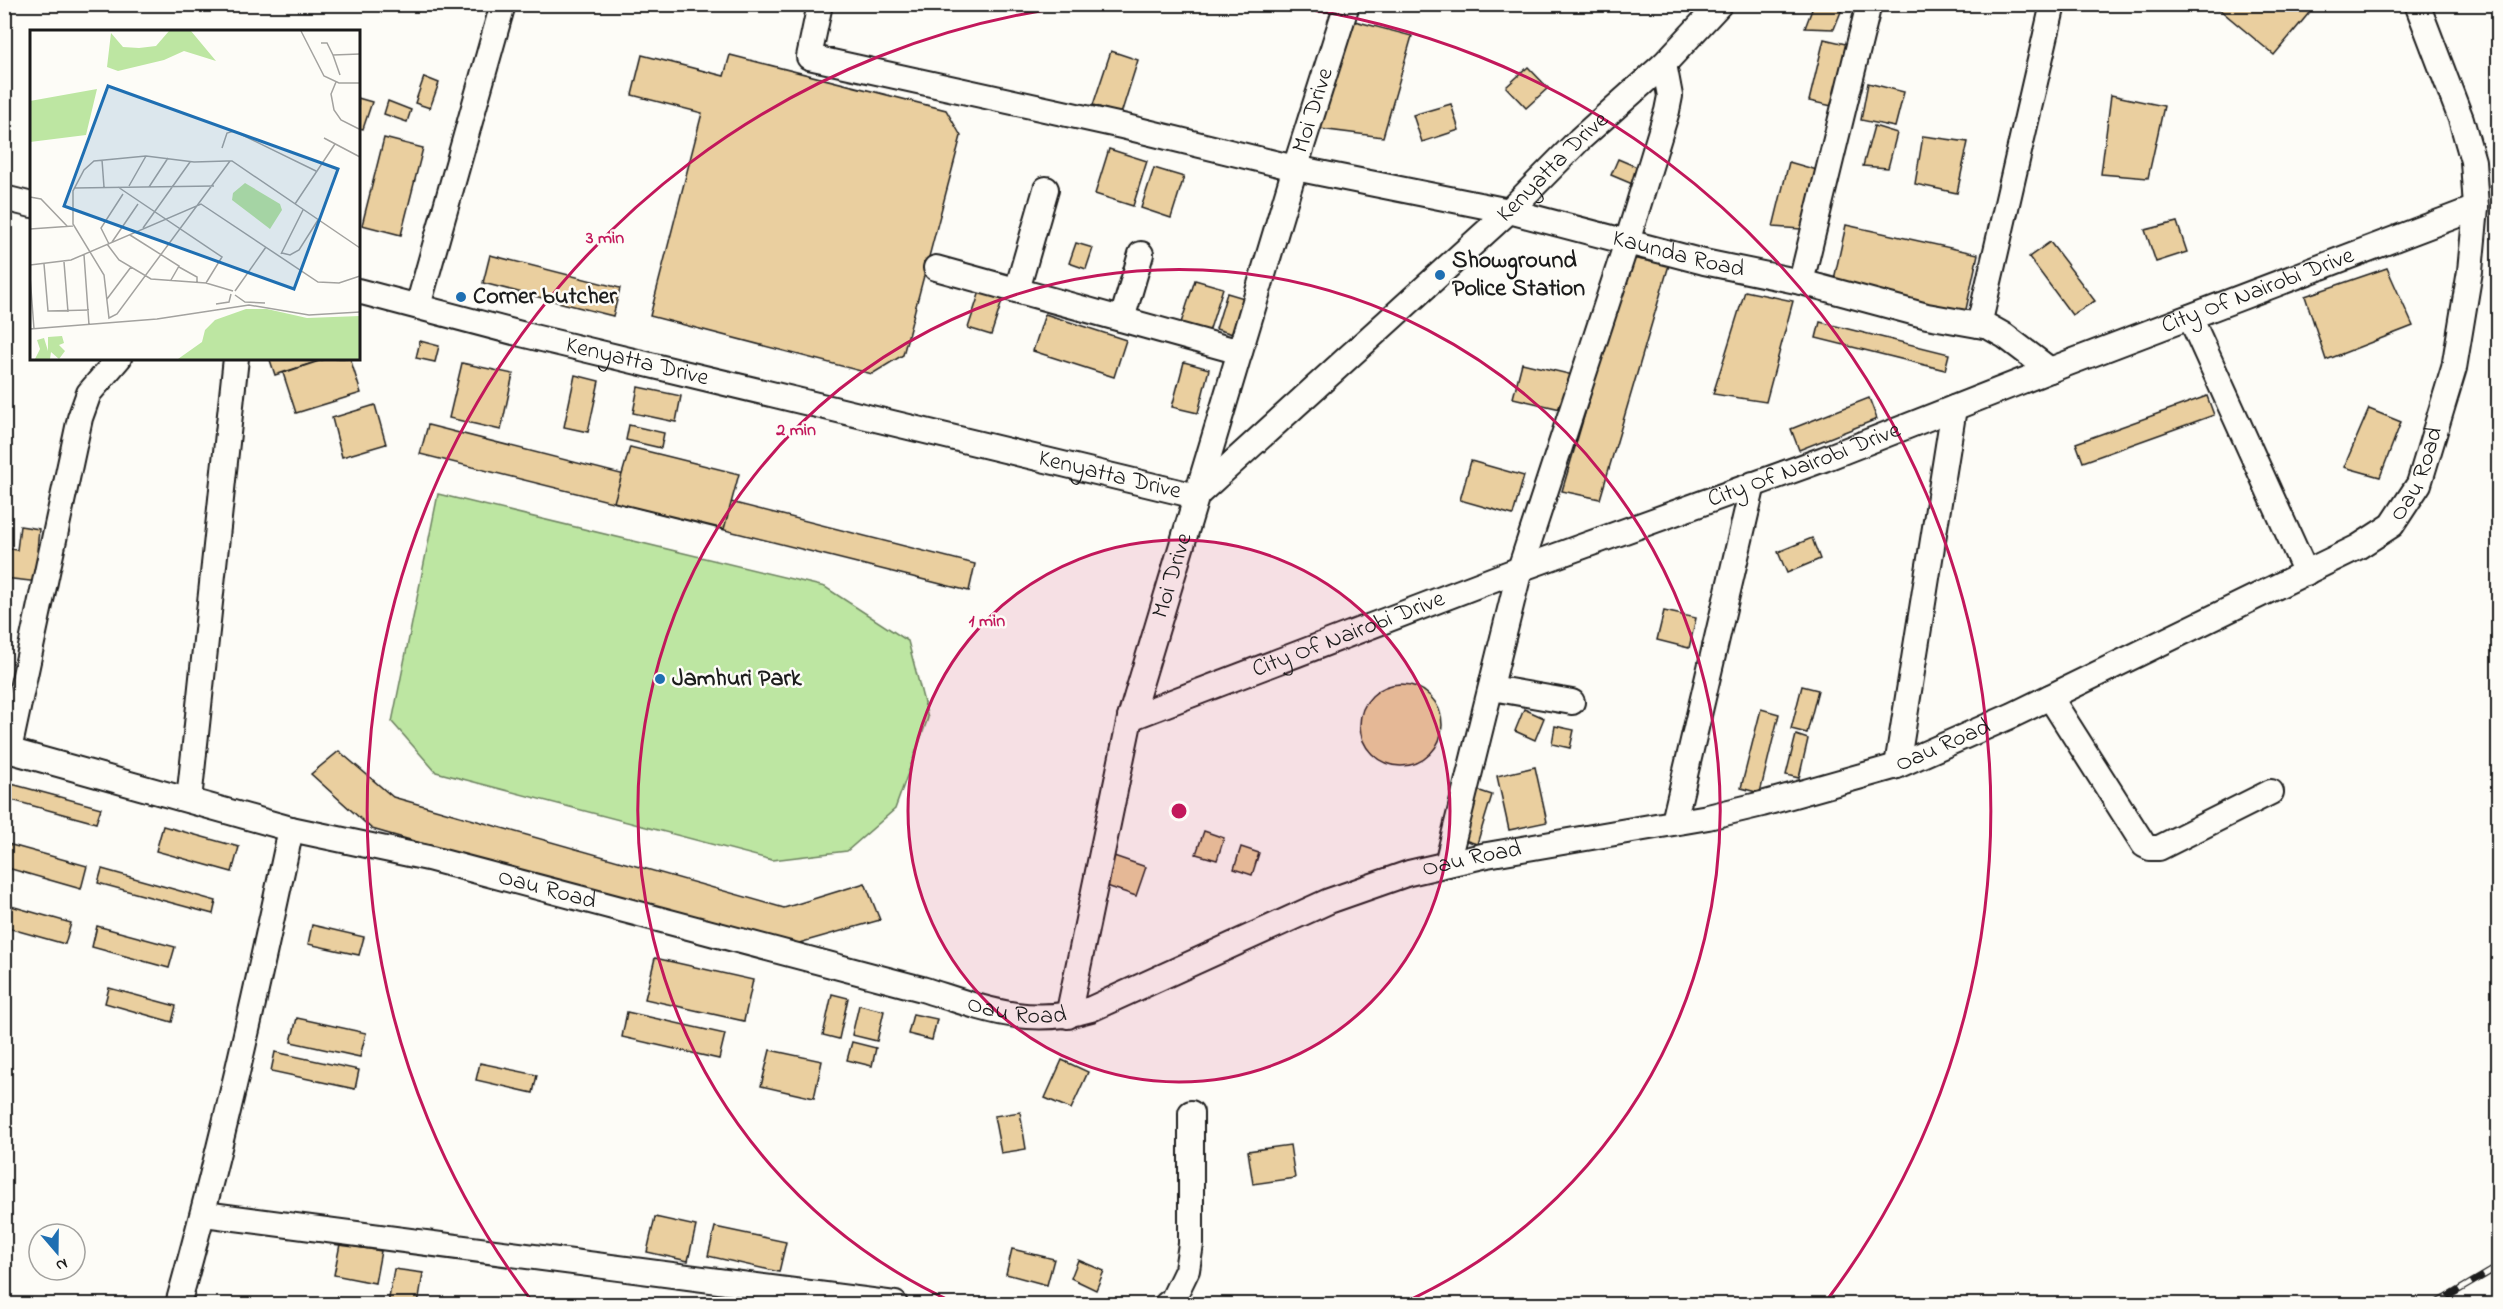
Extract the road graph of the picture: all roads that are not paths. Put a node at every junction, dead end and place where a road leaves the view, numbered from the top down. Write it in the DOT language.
graph roads {
  1 [pos="503,4"];
  2 [pos="820,4"];
  3 [pos="1347,4"];
  4 [pos="1720,4"];
  5 [pos="1869,4"];
  6 [pos="2053,4"];
  7 [pos="2418,4"];
  8 [pos="1664,64"];
  9 [pos="1295,168"];
  10 [pos="1046,189"];
  11 [pos="4,198"];
  12 [pos="30,204"];
  13 [pos="2476,208"];
  14 [pos="1509,211"];
  15 [pos="1627,242"];
  16 [pos="1141,254"];
  17 [pos="936,268"];
  18 [pos="1801,282"];
  19 [pos="1017,290"];
  20 [pos="360,292"];
  21 [pos="418,306"];
  22 [pos="2190,317"];
  23 [pos="1122,319"];
  24 [pos="1979,325"];
  25 [pos="1240,352"];
  26 [pos="117,360"];
  27 [pos="236,360"];
  28 [pos="2050,370"];
  29 [pos="1954,408"];
  30 [pos="1753,484"];
  31 [pos="1196,496"];
  32 [pos="1520,569"];
  33 [pos="2306,573"];
  34 [pos="1492,688"];
  35 [pos="2050,697"];
  36 [pos="1572,702"];
  37 [pos="1130,718"];
  38 [pos="7,750"];
  39 [pos="1897,766"];
  40 [pos="2271,792"];
  41 [pos="189,800"];
  42 [pos="1674,822"];
  43 [pos="291,829"];
  44 [pos="1447,864"];
  45 [pos="1068,1016"];
  46 [pos="1191,1113"];
  47 [pos="204,1214"];
  48 [pos="178,1305"];
  49 [pos="896,1305"];
  50 [pos="1167,1305"];
  1 -- 21 [label="street"];
  2 -- 9 [label="street, Kaunda Road"];
  3 -- 9 [label="street, Moi Drive"];
  4 -- 8 [label="street, Kenyatta Drive"];
  5 -- 18 [label="street"];
  6 -- 24 [label="street"];
  7 -- 13 [label="street, Oau Road"];
  8 -- 14 [label="street, Kenyatta Drive"];
  8 -- 15 [label="street"];
  9 -- 14 [label="street, Kaunda Road"];
  9 -- 25 [label="street, Moi Drive"];
  10 -- 19 [label="street"];
  11 -- 12 [label="street"];
  13 -- 22 [label="street, City Of Nairobi Drive"];
  13 -- 33 [label="street, Oau Road"];
  14 -- 15 [label="street, Kaunda Road"];
  14 -- 31 [label="street, Kenyatta Drive"];
  15 -- 18 [label="street, Kaunda Road"];
  15 -- 32 [label="street"];
  16 -- 23 [label="street"];
  17 -- 19 [label="street"];
  18 -- 24 [label="street, Kaunda Road"];
  19 -- 23 [label="street"];
  20 -- 21 [label="street, Kenyatta Drive"];
  21 -- 31 [label="street, Kenyatta Drive"];
  22 -- 28 [label="street, City Of Nairobi Drive"];
  22 -- 33 [label="street"];
  23 -- 25 [label="street"];
  24 -- 28 [label="street, Kaunda Road"];
  25 -- 31 [label="street, Moi Drive"];
  26 -- 38 [label="street"];
  27 -- 41 [label="street"];
  28 -- 29 [label="street, City Of Nairobi Drive"];
  29 -- 30 [label="street, City Of Nairobi Drive"];
  29 -- 39 [label="street"];
  30 -- 32 [label="street, City Of Nairobi Drive"];
  30 -- 42 [label="street"];
  31 -- 37 [label="street, Moi Drive"];
  32 -- 34 [label="street"];
  32 -- 37 [label="street, City Of Nairobi Drive"];
  33 -- 35 [label="street, Oau Road"];
  34 -- 36 [label="street"];
  34 -- 44 [label="street"];
  35 -- 39 [label="street, Oau Road"];
  35 -- 40 [label="street"];
  37 -- 45 [label="street, Moi Drive"];
  38 -- 41 [label="street, Oau Road"];
  39 -- 42 [label="street, Oau Road"];
  41 -- 43 [label="street, Oau Road"];
  42 -- 44 [label="street, Oau Road"];
  43 -- 45 [label="street, Oau Road"];
  43 -- 47 [label="street"];
  44 -- 45 [label="street, Oau Road"];
  46 -- 50 [label="street"];
  47 -- 48 [label="street"];
  47 -- 49 [label="street"];
}
